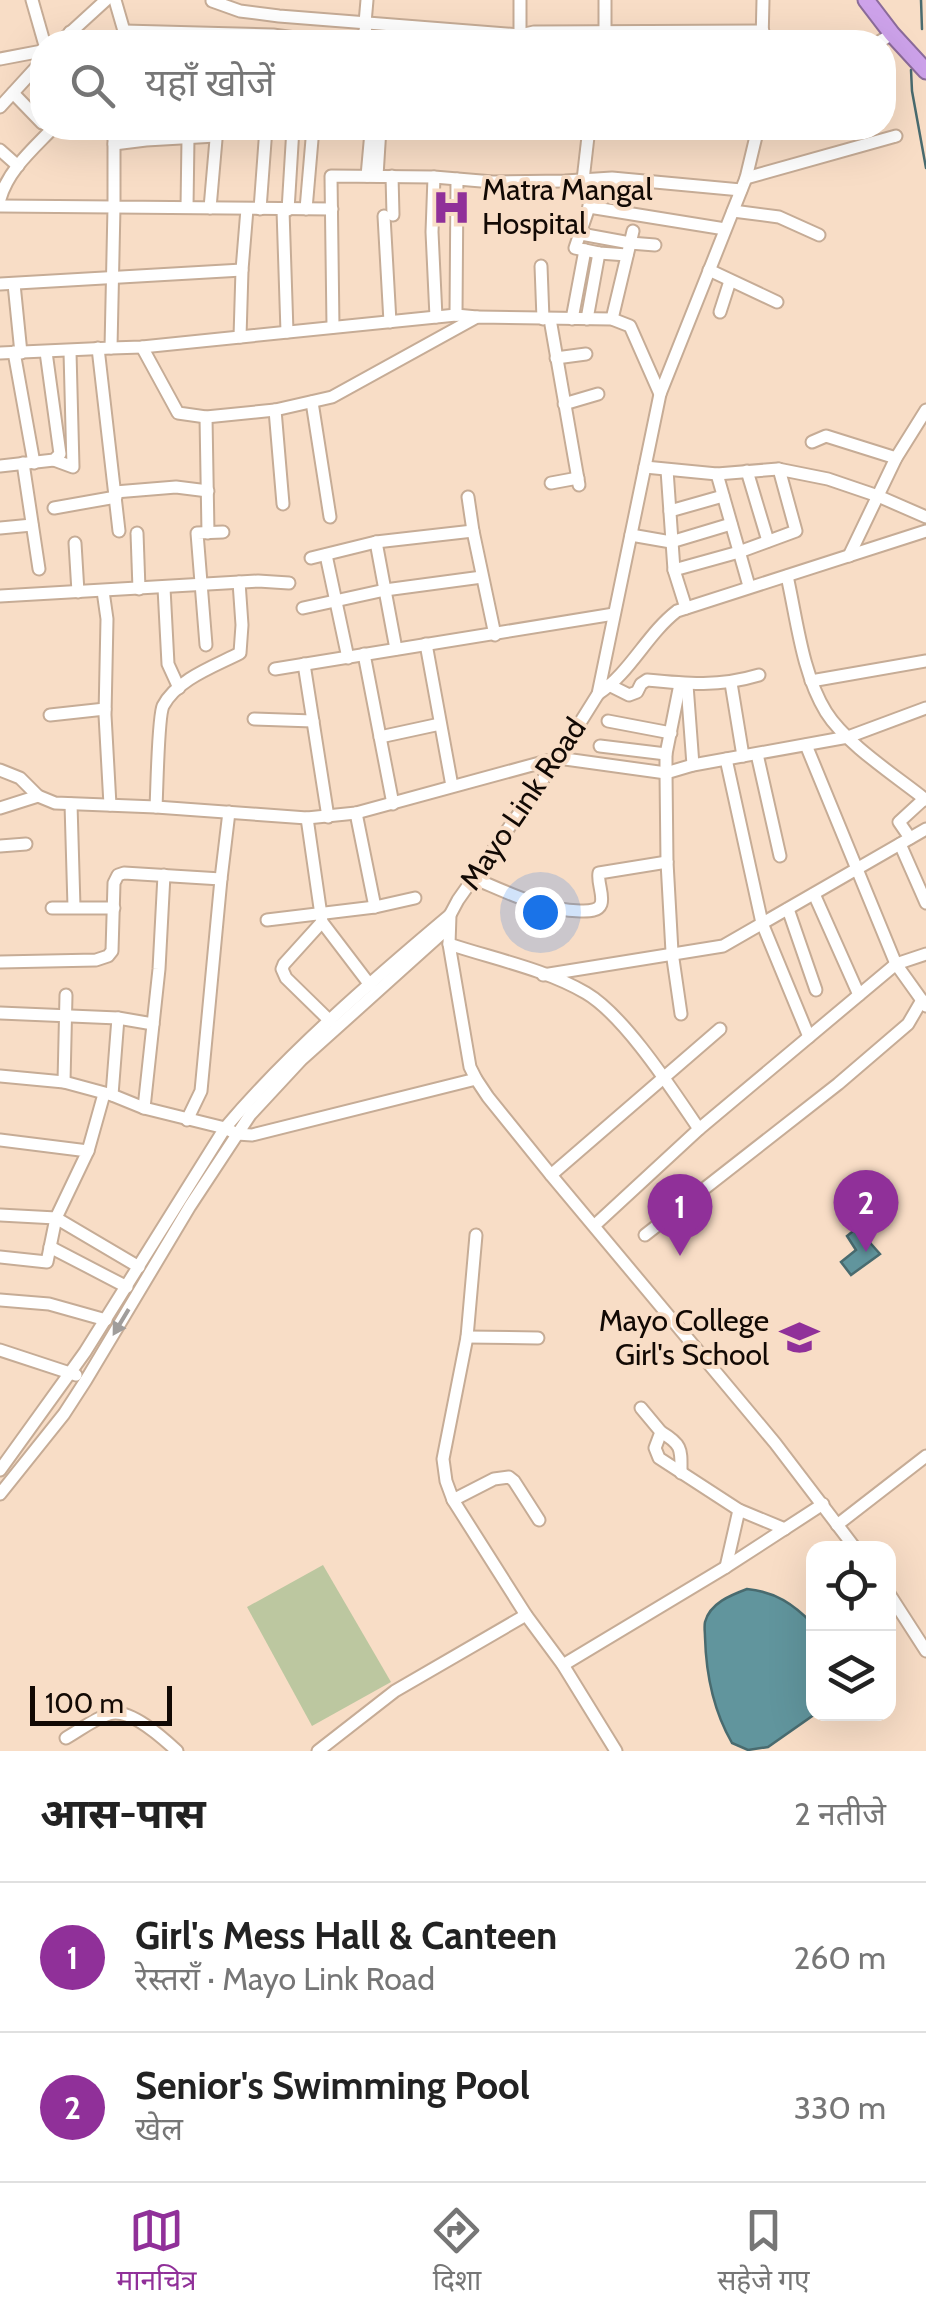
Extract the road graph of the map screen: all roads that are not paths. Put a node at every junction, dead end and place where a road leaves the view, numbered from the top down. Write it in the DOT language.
graph roads {
  1 [pos="32,0"];
  2 [pos="106,0"];
  3 [pos="115,0"];
  4 [pos="366,0"];
  5 [pos="520,0"];
  6 [pos="604,0"];
  7 [pos="764,0"];
  8 [pos="866,0"];
  9 [pos="877,0"];
  10 [pos="212,1"];
  11 [pos="92,4"];
  12 [pos="366,23"];
  13 [pos="41,30"];
  14 [pos="72,30"];
  15 [pos="121,30"];
  16 [pos="365,30"];
  17 [pos="440,30"];
  18 [pos="514,30"];
  19 [pos="605,30"];
  20 [pos="763,30"];
  21 [pos="882,30"];
  22 [pos="896,46"];
  23 [pos="30,52"];
  24 [pos="1,56"];
  25 [pos="926,60"];
  26 [pos="926,71"];
  27 [pos="30,74"];
  28 [pos="13,93"];
  29 [pos="0,107"];
  30 [pos="30,110"];
  31 [pos="38,140"];
  32 [pos="114,140"];
  33 [pos="126,140"];
  34 [pos="188,140"];
  35 [pos="216,140"];
  36 [pos="264,140"];
  37 [pos="292,140"];
  38 [pos="312,140"];
  39 [pos="371,140"];
  40 [pos="378,140"];
  41 [pos="589,140"];
  42 [pos="755,140"];
  43 [pos="883,140"];
  44 [pos="114,144"];
  45 [pos="0,150"];
  46 [pos="18,166"];
  47 [pos="372,176"];
  48 [pos="392,176"];
  49 [pos="434,177"];
  50 [pos="457,179"];
  51 [pos="587,180"];
  52 [pos="744,184"];
  53 [pos="0,203"];
  54 [pos="589,206"];
  55 [pos="114,207"];
  56 [pos="188,207"];
  57 [pos="210,208"];
  58 [pos="254,209"];
  59 [pos="306,209"];
  60 [pos="332,209"];
  61 [pos="285,210"];
  62 [pos="733,212"];
  63 [pos="725,229"];
  64 [pos="581,234"];
  65 [pos="819,235"];
  66 [pos="630,243"];
  67 [pos="656,245"];
  68 [pos="585,250"];
  69 [pos="599,253"];
  70 [pos="541,266"];
  71 [pos="242,270"];
  72 [pos="709,270"];
  73 [pos="111,277"];
  74 [pos="730,281"];
  75 [pos="0,284"];
  76 [pos="14,284"];
  77 [pos="777,302"];
  78 [pos="720,312"];
  79 [pos="456,315"];
  80 [pos="477,316"];
  81 [pos="431,318"];
  82 [pos="546,319"];
  83 [pos="572,319"];
  84 [pos="587,319"];
  85 [pos="612,319"];
  86 [pos="390,322"];
  87 [pos="333,327"];
  88 [pos="287,332"];
  89 [pos="240,337"];
  90 [pos="433,341"];
  91 [pos="142,347"];
  92 [pos="104,348"];
  93 [pos="17,352"];
  94 [pos="46,352"];
  95 [pos="70,352"];
  96 [pos="0,353"];
  97 [pos="586,354"];
  98 [pos="556,358"];
  99 [pos="598,394"];
  100 [pos="660,394"];
  101 [pos="312,402"];
  102 [pos="564,404"];
  103 [pos="275,410"];
  104 [pos="926,410"];
  105 [pos="206,416"];
  106 [pos="812,442"];
  107 [pos="896,458"];
  108 [pos="54,460"];
  109 [pos="28,463"];
  110 [pos="0,466"];
  111 [pos="645,467"];
  112 [pos="780,469"];
  113 [pos="666,470"];
  114 [pos="747,472"];
  115 [pos="717,474"];
  116 [pos="551,483"];
  117 [pos="208,491"];
  118 [pos="115,495"];
  119 [pos="468,496"];
  120 [pos="724,496"];
  121 [pos="878,496"];
  122 [pos="283,504"];
  123 [pos="54,508"];
  124 [pos="670,511"];
  125 [pos="330,517"];
  126 [pos="926,518"];
  127 [pos="32,524"];
  128 [pos="732,524"];
  129 [pos="0,528"];
  130 [pos="119,531"];
  131 [pos="473,531"];
  132 [pos="926,531"];
  133 [pos="223,532"];
  134 [pos="208,533"];
  135 [pos="136,534"];
  136 [pos="631,536"];
  137 [pos="376,542"];
  138 [pos="671,542"];
  139 [pos="768,542"];
  140 [pos="75,543"];
  141 [pos="739,552"];
  142 [pos="326,556"];
  143 [pos="849,556"];
  144 [pos="311,558"];
  145 [pos="39,569"];
  146 [pos="674,570"];
  147 [pos="787,576"];
  148 [pos="482,577"];
  149 [pos="238,582"];
  150 [pos="289,583"];
  151 [pos="201,584"];
  152 [pos="750,586"];
  153 [pos="164,588"];
  154 [pos="139,589"];
  155 [pos="385,590"];
  156 [pos="78,592"];
  157 [pos="102,592"];
  158 [pos="0,596"];
  159 [pos="336,602"];
  160 [pos="303,608"];
  161 [pos="686,608"];
  162 [pos="614,614"];
  163 [pos="494,635"];
  164 [pos="426,644"];
  165 [pos="206,645"];
  166 [pos="396,649"];
  167 [pos="364,654"];
  168 [pos="348,658"];
  169 [pos="926,661"];
  170 [pos="304,664"];
  171 [pos="275,669"];
  172 [pos="759,675"];
  173 [pos="811,681"];
  174 [pos="731,683"];
  175 [pos="684,685"];
  176 [pos="179,688"];
  177 [pos="618,690"];
  178 [pos="598,694"];
  179 [pos="926,708"];
  180 [pos="105,709"];
  181 [pos="50,715"];
  182 [pos="254,719"];
  183 [pos="313,721"];
  184 [pos="608,721"];
  185 [pos="440,724"];
  186 [pos="671,733"];
  187 [pos="380,737"];
  188 [pos="848,737"];
  189 [pos="806,745"];
  190 [pos="600,746"];
  191 [pos="666,754"];
  192 [pos="750,755"];
  193 [pos="558,758"];
  194 [pos="726,759"];
  195 [pos="692,765"];
  196 [pos="0,770"];
  197 [pos="666,773"];
  198 [pos="452,786"];
  199 [pos="38,796"];
  200 [pos="925,800"];
  201 [pos="71,804"];
  202 [pos="393,804"];
  203 [pos="110,805"];
  204 [pos="156,807"];
  205 [pos="0,808"];
  206 [pos="230,812"];
  207 [pos="356,814"];
  208 [pos="306,818"];
  209 [pos="328,818"];
  210 [pos="917,835"];
  211 [pos="26,844"];
  212 [pos="0,846"];
  213 [pos="780,856"];
  214 [pos="666,862"];
  215 [pos="857,870"];
  216 [pos="164,876"];
  217 [pos="473,878"];
  218 [pos="221,879"];
  219 [pos="814,894"];
  220 [pos="414,898"];
  221 [pos="926,903"];
  222 [pos="74,907"];
  223 [pos="375,907"];
  224 [pos="52,908"];
  225 [pos="114,908"];
  226 [pos="788,909"];
  227 [pos="321,917"];
  228 [pos="267,920"];
  229 [pos="449,921"];
  230 [pos="762,923"];
  231 [pos="448,944"];
  232 [pos="672,952"];
  233 [pos="926,954"];
  234 [pos="0,962"];
  235 [pos="896,964"];
  236 [pos="542,974"];
  237 [pos="370,985"];
  238 [pos="816,990"];
  239 [pos="859,995"];
  240 [pos="66,996"];
  241 [pos="924,1003"];
  242 [pos="0,1013"];
  243 [pos="681,1014"];
  244 [pos="66,1015"];
  245 [pos="118,1018"];
  246 [pos="330,1022"];
  247 [pos="153,1024"];
  248 [pos="720,1029"];
  249 [pos="808,1038"];
  250 [pos="0,1076"];
  251 [pos="476,1078"];
  252 [pos="663,1078"];
  253 [pos="64,1082"];
  254 [pos="108,1094"];
  255 [pos="144,1108"];
  256 [pos="187,1120"];
  257 [pos="699,1129"];
  258 [pos="231,1131"];
  259 [pos="0,1140"];
  260 [pos="88,1150"];
  261 [pos="551,1175"];
  262 [pos="0,1215"];
  263 [pos="56,1218"];
  264 [pos="595,1226"];
  265 [pos="476,1235"];
  266 [pos="645,1235"];
  267 [pos="50,1247"];
  268 [pos="0,1256"];
  269 [pos="139,1267"];
  270 [pos="127,1286"];
  271 [pos="0,1300"];
  272 [pos="106,1320"];
  273 [pos="467,1337"];
  274 [pos="538,1338"];
  275 [pos="0,1350"];
  276 [pos="72,1373"];
  277 [pos="86,1380"];
  278 [pos="641,1408"];
  279 [pos="661,1432"];
  280 [pos="926,1456"];
  281 [pos="0,1470"];
  282 [pos="681,1473"];
  283 [pos="0,1494"];
  284 [pos="454,1500"];
  285 [pos="823,1504"];
  286 [pos="739,1510"];
  287 [pos="538,1520"];
  288 [pos="837,1525"];
  289 [pos="785,1529"];
  290 [pos="850,1541"];
  291 [pos="726,1567"];
  292 [pos="896,1604"];
  293 [pos="526,1615"];
  294 [pos="926,1650"];
  295 [pos="563,1665"];
  296 [pos="66,1738"];
  297 [pos="177,1751"];
  298 [pos="318,1751"];
  299 [pos="616,1751"];
  1 -- 13 [label="street"];
  2 -- 11 [label="street"];
  3 -- 15 [label="street"];
  4 -- 12 [label="street"];
  5 -- 18 [label="street"];
  6 -- 19 [label="street"];
  7 -- 20 [label="street"];
  8 -- 21 [label="highway"];
  9 -- 25 [label="highway"];
  10 -- 12 [label="street"];
  11 -- 14 [label="street"];
  12 -- 16 [label="street"];
  12 -- 17 [label="street"];
  22 -- 26 [label="highway"];
  23 -- 24 [label="street"];
  27 -- 28 [label="street"];
  28 -- 29 [label="street"];
  28 -- 30 [label="street"];
  31 -- 46 [label="street"];
  32 -- 44 [label="street"];
  33 -- 44 [label="street"];
  34 -- 56 [label="street"];
  35 -- 57 [label="street"];
  36 -- 58 [label="street"];
  37 -- 61 [label="street"];
  38 -- 59 [label="street"];
  39 -- 47 [label="street"];
  40 -- 47 [label="street"];
  41 -- 51 [label="street"];
  42 -- 52 [label="street, Mayo Link Road"];
  43 -- 52 [label="street"];
  44 -- 55 [label="street"];
  45 -- 46 [label="street"];
  46 -- 53 [label="street"];
  47 -- 48 [label="street"];
  47 -- 60 [label="street"];
  48 -- 49 [label="street"];
  48 -- 86 [label="street"];
  49 -- 50 [label="street"];
  49 -- 81 [label="street"];
  50 -- 51 [label="street"];
  50 -- 79 [label="street"];
  51 -- 52 [label="street"];
  51 -- 54 [label="street"];
  52 -- 62 [label="street, Mayo Link Road"];
  53 -- 55 [label="street"];
  54 -- 63 [label="street"];
  54 -- 64 [label="street"];
  55 -- 56 [label="street"];
  55 -- 73 [label="street"];
  56 -- 57 [label="street"];
  57 -- 58 [label="street"];
  58 -- 61 [label="street"];
  58 -- 71 [label="street"];
  59 -- 60 [label="street"];
  59 -- 61 [label="street"];
  60 -- 87 [label="street"];
  61 -- 88 [label="street"];
  62 -- 63 [label="street, Mayo Link Road"];
  62 -- 65 [label="street"];
  63 -- 72 [label="street, Mayo Link Road"];
  64 -- 66 [label="street"];
  64 -- 68 [label="street"];
  66 -- 67 [label="street"];
  66 -- 69 [label="street"];
  66 -- 85 [label="street"];
  68 -- 69 [label="street"];
  68 -- 83 [label="street"];
  69 -- 84 [label="street"];
  70 -- 82 [label="street"];
  71 -- 73 [label="street"];
  71 -- 89 [label="street"];
  72 -- 74 [label="street"];
  72 -- 100 [label="street, Mayo Link Road"];
  73 -- 76 [label="street"];
  73 -- 92 [label="street"];
  74 -- 77 [label="street"];
  74 -- 78 [label="street"];
  75 -- 76 [label="street"];
  76 -- 93 [label="street"];
  79 -- 80 [label="street"];
  79 -- 81 [label="street"];
  80 -- 82 [label="street"];
  80 -- 90 [label="street"];
  81 -- 86 [label="street"];
  81 -- 90 [label="street"];
  82 -- 83 [label="street"];
  82 -- 98 [label="street"];
  83 -- 84 [label="street"];
  84 -- 85 [label="street"];
  85 -- 100 [label="street"];
  86 -- 87 [label="street"];
  87 -- 88 [label="street"];
  88 -- 89 [label="street"];
  89 -- 91 [label="street"];
  90 -- 101 [label="street"];
  91 -- 92 [label="street"];
  91 -- 105 [label="street"];
  92 -- 95 [label="street"];
  92 -- 118 [label="street"];
  93 -- 94 [label="street"];
  93 -- 96 [label="street"];
  93 -- 109 [label="street"];
  94 -- 95 [label="street"];
  94 -- 108 [label="street"];
  95 -- 108 [label="street"];
  97 -- 98 [label="street"];
  98 -- 102 [label="street"];
  99 -- 102 [label="street"];
  100 -- 111 [label="street, Mayo Link Road"];
  101 -- 103 [label="street"];
  101 -- 125 [label="street"];
  102 -- 116 [label="street"];
  103 -- 105 [label="street"];
  103 -- 122 [label="street"];
  104 -- 107 [label="street"];
  105 -- 117 [label="street"];
  106 -- 107 [label="street"];
  107 -- 121 [label="street"];
  108 -- 109 [label="street"];
  109 -- 110 [label="street"];
  109 -- 127 [label="street"];
  111 -- 113 [label="street"];
  111 -- 136 [label="street, Mayo Link Road"];
  112 -- 114 [label="street"];
  112 -- 121 [label="street"];
  112 -- 139 [label="street"];
  113 -- 115 [label="street"];
  113 -- 124 [label="street"];
  114 -- 115 [label="street"];
  114 -- 139 [label="street"];
  115 -- 120 [label="street"];
  117 -- 118 [label="street"];
  117 -- 134 [label="street"];
  118 -- 123 [label="street"];
  118 -- 130 [label="street"];
  119 -- 131 [label="street"];
  120 -- 124 [label="street"];
  120 -- 128 [label="street"];
  121 -- 126 [label="street"];
  121 -- 143 [label="street"];
  124 -- 138 [label="street"];
  127 -- 129 [label="street"];
  127 -- 145 [label="street"];
  128 -- 138 [label="street"];
  128 -- 141 [label="street"];
  131 -- 137 [label="street"];
  131 -- 148 [label="street"];
  132 -- 143 [label="street"];
  133 -- 134 [label="street"];
  134 -- 151 [label="street"];
  135 -- 154 [label="street"];
  136 -- 138 [label="street"];
  136 -- 162 [label="street, Mayo Link Road"];
  137 -- 142 [label="street"];
  137 -- 155 [label="street"];
  138 -- 146 [label="street"];
  139 -- 141 [label="street"];
  140 -- 156 [label="street"];
  141 -- 146 [label="street"];
  141 -- 152 [label="street"];
  142 -- 144 [label="street"];
  142 -- 159 [label="street"];
  143 -- 147 [label="street"];
  146 -- 161 [label="street"];
  147 -- 152 [label="street"];
  147 -- 173 [label="street"];
  148 -- 155 [label="street"];
  148 -- 163 [label="street"];
  149 -- 150 [label="street"];
  149 -- 151 [label="street"];
  149 -- 176 [label="street"];
  151 -- 153 [label="street"];
  151 -- 165 [label="street"];
  152 -- 161 [label="street"];
  153 -- 154 [label="street"];
  153 -- 176 [label="street"];
  154 -- 157 [label="street"];
  155 -- 159 [label="street"];
  155 -- 166 [label="street"];
  156 -- 157 [label="street"];
  156 -- 158 [label="street"];
  157 -- 180 [label="street"];
  159 -- 160 [label="street"];
  159 -- 168 [label="street"];
  161 -- 177 [label="street"];
  162 -- 163 [label="street"];
  162 -- 178 [label="street, Mayo Link Road"];
  163 -- 164 [label="street"];
  164 -- 166 [label="street"];
  164 -- 185 [label="street"];
  166 -- 167 [label="street"];
  167 -- 168 [label="street"];
  167 -- 187 [label="street"];
  168 -- 170 [label="street"];
  169 -- 173 [label="street"];
  170 -- 171 [label="street"];
  170 -- 183 [label="street"];
  172 -- 174 [label="street"];
  173 -- 188 [label="street"];
  174 -- 175 [label="street"];
  174 -- 192 [label="street"];
  175 -- 177 [label="street"];
  175 -- 186 [label="street"];
  175 -- 195 [label="street"];
  176 -- 204 [label="street"];
  177 -- 178 [label="street"];
  178 -- 193 [label="street, Mayo Link Road"];
  179 -- 188 [label="street"];
  180 -- 181 [label="street"];
  180 -- 203 [label="street"];
  182 -- 183 [label="street"];
  183 -- 209 [label="street"];
  184 -- 186 [label="street"];
  185 -- 187 [label="street"];
  185 -- 198 [label="street"];
  186 -- 191 [label="street"];
  187 -- 202 [label="street"];
  188 -- 189 [label="street"];
  188 -- 200 [label="street"];
  189 -- 192 [label="street"];
  189 -- 215 [label="street"];
  190 -- 191 [label="street"];
  191 -- 197 [label="street"];
  192 -- 194 [label="street"];
  192 -- 213 [label="street"];
  193 -- 197 [label="street"];
  193 -- 198 [label="street"];
  193 -- 217 [label="street, Mayo Link Road"];
  194 -- 195 [label="street"];
  194 -- 230 [label="street"];
  195 -- 197 [label="street"];
  196 -- 199 [label="street"];
  197 -- 214 [label="street"];
  198 -- 202 [label="street"];
  199 -- 201 [label="street"];
  199 -- 205 [label="street"];
  200 -- 210 [label="street"];
  201 -- 203 [label="street"];
  201 -- 222 [label="street"];
  202 -- 207 [label="street"];
  203 -- 204 [label="street"];
  204 -- 206 [label="street"];
  206 -- 208 [label="street"];
  206 -- 218 [label="street"];
  207 -- 209 [label="street"];
  207 -- 223 [label="street"];
  208 -- 209 [label="street"];
  208 -- 227 [label="street"];
  210 -- 215 [label="street"];
  210 -- 221 [label="street"];
  211 -- 212 [label="street"];
  214 -- 217 [label="street"];
  214 -- 232 [label="street"];
  215 -- 219 [label="street"];
  215 -- 235 [label="street"];
  216 -- 218 [label="street"];
  216 -- 225 [label="street"];
  216 -- 247 [label="street"];
  217 -- 229 [label="street, Mayo Link Road"];
  218 -- 256 [label="street"];
  219 -- 226 [label="street"];
  219 -- 239 [label="street"];
  220 -- 223 [label="street"];
  222 -- 224 [label="street"];
  222 -- 225 [label="street"];
  223 -- 227 [label="street"];
  225 -- 234 [label="street"];
  226 -- 230 [label="street"];
  226 -- 238 [label="street"];
  227 -- 228 [label="street"];
  227 -- 237 [label="street"];
  227 -- 246 [label="street"];
  229 -- 231 [label="street, Mayo Link Road"];
  229 -- 237 [label="street"];
  229 -- 258 [label="street"];
  230 -- 232 [label="street"];
  230 -- 249 [label="street"];
  231 -- 236 [label="street"];
  231 -- 251 [label="street, Mayo Link Road"];
  232 -- 236 [label="street"];
  232 -- 243 [label="street"];
  233 -- 235 [label="street"];
  235 -- 239 [label="street"];
  235 -- 241 [label="street"];
  236 -- 252 [label="street"];
  237 -- 246 [label="street"];
  239 -- 249 [label="street"];
  240 -- 244 [label="street"];
  241 -- 266 [label="street"];
  242 -- 244 [label="street"];
  244 -- 245 [label="street"];
  244 -- 253 [label="street"];
  245 -- 247 [label="street"];
  245 -- 254 [label="street"];
  246 -- 258 [label="street"];
  247 -- 255 [label="street"];
  248 -- 252 [label="street"];
  249 -- 257 [label="street"];
  250 -- 253 [label="street"];
  251 -- 258 [label="street"];
  251 -- 261 [label="street, Mayo Link Road"];
  252 -- 257 [label="street"];
  252 -- 261 [label="street"];
  253 -- 254 [label="street"];
  254 -- 255 [label="street"];
  254 -- 260 [label="street"];
  255 -- 256 [label="street"];
  256 -- 258 [label="street"];
  257 -- 264 [label="street"];
  258 -- 269 [label="street"];
  258 -- 277 [label="street, one-way"];
  259 -- 260 [label="street"];
  260 -- 263 [label="street"];
  261 -- 264 [label="street, Mayo Link Road"];
  262 -- 263 [label="street"];
  263 -- 267 [label="street"];
  263 -- 269 [label="street"];
  264 -- 285 [label="street, Mayo Link Road"];
  265 -- 273 [label="street"];
  267 -- 268 [label="street"];
  267 -- 270 [label="street"];
  269 -- 270 [label="street"];
  270 -- 272 [label="street"];
  271 -- 272 [label="street"];
  272 -- 276 [label="street"];
  273 -- 274 [label="street"];
  273 -- 284 [label="street"];
  275 -- 276 [label="street"];
  276 -- 277 [label="street"];
  276 -- 281 [label="street"];
  277 -- 283 [label="street"];
  278 -- 279 [label="street"];
  279 -- 282 [label="street"];
  279 -- 282 [label="street"];
  280 -- 288 [label="street"];
  282 -- 286 [label="street"];
  284 -- 287 [label="street"];
  284 -- 293 [label="street"];
  285 -- 288 [label="street, Mayo Link Road"];
  285 -- 289 [label="street"];
  286 -- 289 [label="street"];
  286 -- 291 [label="street"];
  288 -- 290 [label="street, Mayo Link Road"];
  289 -- 291 [label="street"];
  291 -- 295 [label="street"];
  292 -- 294 [label="street"];
  293 -- 295 [label="street"];
  293 -- 298 [label="street"];
  295 -- 299 [label="street"];
  296 -- 297 [label="street"];
}
